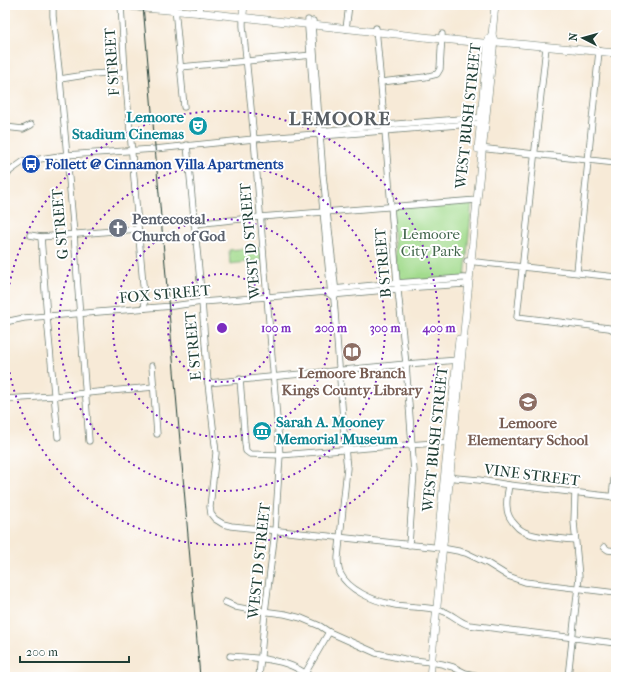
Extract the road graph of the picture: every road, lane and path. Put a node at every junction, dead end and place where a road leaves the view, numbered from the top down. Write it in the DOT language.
graph roads {
  1 [pos="53,5"];
  2 [pos="121,5"];
  3 [pos="124,5"];
  4 [pos="152,5"];
  5 [pos="244,5"];
  6 [pos="349,5"];
  7 [pos="495,5"];
  8 [pos="175,8"];
  9 [pos="200,9"];
  10 [pos="243,16"];
  11 [pos="310,23"];
  12 [pos="346,27"];
  13 [pos="376,30"];
  14 [pos="442,37"];
  15 [pos="492,40"];
  16 [pos="546,47"];
  17 [pos="599,51"];
  18 [pos="616,53"];
  19 [pos="312,55"];
  20 [pos="246,61"];
  21 [pos="180,67"];
  22 [pos="125,72"];
  23 [pos="60,79"];
  24 [pos="381,82"];
  25 [pos="184,107"];
  26 [pos="483,120"];
  27 [pos="31,125"];
  28 [pos="385,125"];
  29 [pos="5,127"];
  30 [pos="385,131"];
  31 [pos="319,134"];
  32 [pos="254,139"];
  33 [pos="187,145"];
  34 [pos="481,148"];
  35 [pos="131,150"];
  36 [pos="534,154"];
  37 [pos="66,155"];
  38 [pos="587,160"];
  39 [pos="616,163"];
  40 [pos="5,178"];
  41 [pos="475,200"];
  42 [pos="391,207"];
  43 [pos="325,212"];
  44 [pos="260,217"];
  45 [pos="194,224"];
  46 [pos="138,229"];
  47 [pos="74,234"];
  48 [pos="30,236"];
  49 [pos="42,237"];
  50 [pos="469,261"];
  51 [pos="522,266"];
  52 [pos="577,272"];
  53 [pos="616,277"];
  54 [pos="466,281"];
  55 [pos="397,286"];
  56 [pos="332,293"];
  57 [pos="267,297"];
  58 [pos="202,302"];
  59 [pos="145,308"];
  60 [pos="80,314"];
  61 [pos="47,316"];
  62 [pos="5,322"];
  63 [pos="616,331"];
  64 [pos="459,360"];
  65 [pos="406,364"];
  66 [pos="152,366"];
  67 [pos="339,371"];
  68 [pos="274,377"];
  69 [pos="240,380"];
  70 [pos="208,383"];
  71 [pos="154,387"];
  72 [pos="86,393"];
  73 [pos="54,396"];
  74 [pos="5,399"];
  75 [pos="157,434"];
  76 [pos="58,437"];
  77 [pos="89,441"];
  78 [pos="451,442"];
  79 [pos="412,445"];
  80 [pos="345,450"];
  81 [pos="280,455"];
  82 [pos="616,462"];
  83 [pos="447,478"];
  84 [pos="508,485"];
  85 [pos="576,493"];
  86 [pos="614,497"];
  87 [pos="275,531"];
  88 [pos="340,538"];
  89 [pos="575,540"];
  90 [pos="409,545"];
  91 [pos="604,547"];
  92 [pos="439,548"];
  93 [pos="616,551"];
  94 [pos="578,589"];
  95 [pos="616,593"];
  96 [pos="225,602"];
  97 [pos="434,609"];
  98 [pos="265,612"];
  99 [pos="329,632"];
  100 [pos="573,638"];
  101 [pos="616,643"];
  102 [pos="230,656"];
  103 [pos="260,659"];
  104 [pos="429,661"];
  105 [pos="304,675"];
  106 [pos="259,677"];
  107 [pos="312,677"];
  108 [pos="425,677"];
  109 [pos="430,677"];
  110 [pos="484,677"];
  111 [pos="568,677"];
  1 -- 23 [label="street, G STREET"];
  2 -- 22 [label="street, F STREET"];
  3 -- 8 [label="main road"];
  4 -- 8 [label="main road"];
  5 -- 10 [label="main road"];
  6 -- 12 [label="street"];
  7 -- 15 [label="main road, WEST BUSH STREET"];
  8 -- 9 [label="main road"];
  8 -- 21 [label="street"];
  9 -- 10 [label="main road"];
  10 -- 11 [label="main road"];
  10 -- 20 [label="street, WEST D STREET"];
  11 -- 12 [label="main road"];
  11 -- 19 [label="street"];
  12 -- 13 [label="main road"];
  13 -- 14 [label="main road"];
  13 -- 24 [label="street, B STREET"];
  14 -- 15 [label="main road"];
  14 -- 24 [label="street"];
  15 -- 16 [label="main road"];
  15 -- 26 [label="main road, WEST BUSH STREET"];
  16 -- 17 [label="main road"];
  16 -- 36 [label="street"];
  17 -- 18 [label="main road"];
  17 -- 38 [label="street"];
  19 -- 20 [label="street"];
  19 -- 31 [label="street"];
  20 -- 21 [label="street"];
  20 -- 32 [label="street, WEST D STREET"];
  21 -- 25 [label="street"];
  22 -- 23 [label="street"];
  22 -- 35 [label="street, F STREET"];
  23 -- 37 [label="street, G STREET"];
  24 -- 28 [label="street, B STREET"];
  26 -- 28 [label="street"];
  26 -- 30 [label="street"];
  26 -- 34 [label="main road, WEST BUSH STREET"];
  27 -- 29 [label="street"];
  28 -- 30 [label="street, B STREET"];
  28 -- 31 [label="street"];
  30 -- 31 [label="street"];
  30 -- 42 [label="street, B STREET"];
  31 -- 32 [label="street"];
  31 -- 43 [label="street"];
  32 -- 33 [label="street"];
  32 -- 44 [label="street, WEST D STREET"];
  33 -- 35 [label="street"];
  33 -- 45 [label="street, E STREET"];
  34 -- 36 [label="street"];
  34 -- 41 [label="main road, WEST BUSH STREET"];
  35 -- 37 [label="street"];
  35 -- 46 [label="street, F STREET"];
  36 -- 38 [label="street"];
  36 -- 51 [label="street"];
  37 -- 40 [label="street"];
  37 -- 47 [label="street, G STREET"];
  38 -- 39 [label="street"];
  38 -- 52 [label="street"];
  41 -- 42 [label="street"];
  41 -- 50 [label="main road, WEST BUSH STREET"];
  42 -- 43 [label="street"];
  42 -- 55 [label="street, B STREET"];
  43 -- 44 [label="street"];
  43 -- 56 [label="street"];
  44 -- 45 [label="street"];
  44 -- 57 [label="street, WEST D STREET"];
  45 -- 58 [label="street, E STREET"];
  46 -- 47 [label="street"];
  46 -- 59 [label="street, F STREET"];
  47 -- 49 [label="street"];
  47 -- 60 [label="street, G STREET"];
  48 -- 49 [label="street"];
  49 -- 61 [label="street"];
  50 -- 51 [label="street"];
  50 -- 54 [label="main road, WEST BUSH STREET"];
  51 -- 52 [label="street"];
  51 -- 63 [label="street"];
  52 -- 53 [label="street"];
  54 -- 55 [label="street, FOX STREET"];
  54 -- 64 [label="main road, WEST BUSH STREET"];
  55 -- 56 [label="street, FOX STREET"];
  55 -- 65 [label="street, B STREET"];
  56 -- 57 [label="street, FOX STREET"];
  56 -- 67 [label="street"];
  57 -- 58 [label="street, FOX STREET"];
  57 -- 68 [label="street, WEST D STREET"];
  58 -- 59 [label="street, FOX STREET"];
  58 -- 70 [label="street, E STREET"];
  59 -- 60 [label="street, FOX STREET"];
  60 -- 61 [label="street, FOX STREET"];
  60 -- 72 [label="street, G STREET"];
  61 -- 62 [label="street, FOX STREET"];
  61 -- 73 [label="street"];
  64 -- 65 [label="street"];
  64 -- 78 [label="main road, WEST BUSH STREET"];
  65 -- 67 [label="street"];
  65 -- 79 [label="street, B STREET"];
  66 -- 71 [label="street"];
  67 -- 68 [label="street"];
  67 -- 80 [label="street"];
  68 -- 69 [label="street"];
  68 -- 81 [label="street, WEST D STREET"];
  69 -- 70 [label="street"];
  69 -- 81 [label="street"];
  70 -- 87 [label="street, E STREET"];
  71 -- 72 [label="street"];
  71 -- 75 [label="street"];
  72 -- 73 [label="street"];
  72 -- 77 [label="street, G STREET"];
  73 -- 74 [label="street"];
  73 -- 76 [label="street"];
  78 -- 79 [label="street"];
  78 -- 83 [label="main road, WEST BUSH STREET"];
  79 -- 80 [label="street"];
  79 -- 90 [label="street, B STREET"];
  80 -- 81 [label="street"];
  80 -- 88 [label="street"];
  81 -- 87 [label="street, WEST D STREET"];
  82 -- 86 [label="street"];
  83 -- 84 [label="street, VINE STREET"];
  83 -- 92 [label="main road, WEST BUSH STREET"];
  84 -- 85 [label="street, VINE STREET"];
  84 -- 89 [label="street"];
  85 -- 86 [label="street, VINE STREET"];
  85 -- 89 [label="street"];
  87 -- 88 [label="street"];
  87 -- 98 [label="street, WEST D STREET"];
  88 -- 90 [label="street"];
  88 -- 97 [label="street"];
  89 -- 94 [label="street"];
  90 -- 92 [label="street"];
  91 -- 93 [label="street"];
  92 -- 94 [label="street"];
  92 -- 97 [label="main road, WEST BUSH STREET"];
  94 -- 95 [label="street"];
  94 -- 100 [label="street"];
  96 -- 98 [label="street"];
  97 -- 100 [label="street"];
  97 -- 104 [label="main road, WEST BUSH STREET"];
  98 -- 99 [label="street"];
  98 -- 103 [label="street, WEST D STREET"];
  99 -- 104 [label="street"];
  99 -- 105 [label="street"];
  100 -- 101 [label="street"];
  100 -- 111 [label="street"];
  102 -- 103 [label="street"];
  103 -- 105 [label="street"];
  103 -- 106 [label="street, WEST D STREET"];
  104 -- 108 [label="main road, WEST BUSH STREET"];
  104 -- 109 [label="main road, WEST BUSH STREET"];
  104 -- 110 [label="street"];
  105 -- 107 [label="street"];
}
